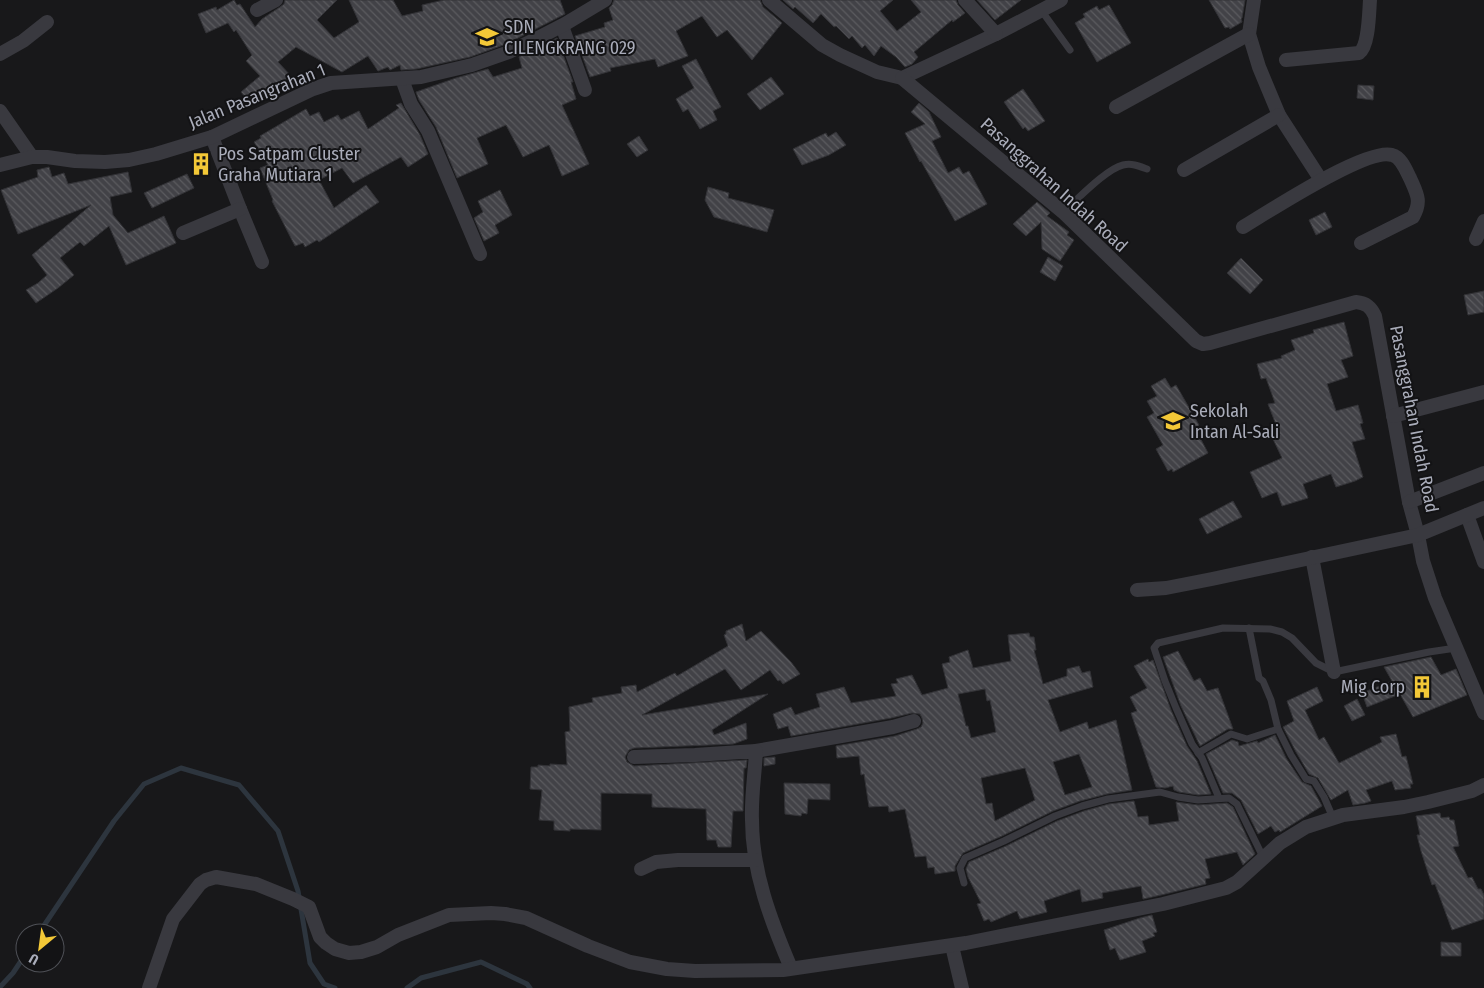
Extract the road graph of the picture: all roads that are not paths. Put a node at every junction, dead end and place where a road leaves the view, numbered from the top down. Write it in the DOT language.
graph roads {
  1 [pos="276,0"];
  2 [pos="769,0"];
  3 [pos="965,0"];
  4 [pos="1061,0"];
  5 [pos="1254,0"];
  6 [pos="1370,0"];
  7 [pos="600,1"];
  8 [pos="257,10"];
  9 [pos="1042,10"];
  10 [pos="47,22"];
  11 [pos="562,26"];
  12 [pos="996,34"];
  13 [pos="1249,34"];
  14 [pos="1070,50"];
  15 [pos="0,54"];
  16 [pos="1286,60"];
  17 [pos="902,78"];
  18 [pos="402,79"];
  19 [pos="585,90"];
  20 [pos="1116,107"];
  21 [pos="0,111"];
  22 [pos="1279,115"];
  23 [pos="212,137"];
  24 [pos="32,157"];
  25 [pos="0,165"];
  26 [pos="1147,169"];
  27 [pos="1184,170"];
  28 [pos="1321,180"];
  29 [pos="240,209"];
  30 [pos="1063,212"];
  31 [pos="1484,221"];
  32 [pos="1243,227"];
  33 [pos="182,233"];
  34 [pos="1476,238"];
  35 [pos="1361,243"];
  36 [pos="480,254"];
  37 [pos="262,262"];
  38 [pos="1484,392"];
  39 [pos="1393,416"];
  40 [pos="1484,472"];
  41 [pos="1409,502"];
  42 [pos="1484,508"];
  43 [pos="1467,515"];
  44 [pos="1418,535"];
  45 [pos="1312,556"];
  46 [pos="1484,562"];
  47 [pos="1138,590"];
  48 [pos="1249,628"];
  49 [pos="1456,648"];
  50 [pos="1334,672"];
  51 [pos="1484,713"];
  52 [pos="914,721"];
  53 [pos="1278,729"];
  54 [pos="756,751"];
  55 [pos="1198,753"];
  56 [pos="634,756"];
  57 [pos="1484,785"];
  58 [pos="1219,798"];
  59 [pos="1333,818"];
  60 [pos="1263,857"];
  61 [pos="755,860"];
  62 [pos="641,869"];
  63 [pos="964,883"];
  64 [pos="952,946"];
  65 [pos="791,968"];
  66 [pos="149,988"];
  67 [pos="962,988"];
  1 -- 8 [label="street"];
  2 -- 17 [label="street"];
  3 -- 12 [label="street"];
  4 -- 9 [label="street"];
  5 -- 13 [label="street"];
  6 -- 16 [label="street"];
  7 -- 11 [label="street, Jalan Pasangrahan 1"];
  9 -- 12 [label="street"];
  9 -- 14 [label="lane"];
  10 -- 15 [label="street"];
  11 -- 18 [label="street, Jalan Pasangrahan 1"];
  11 -- 19 [label="street"];
  12 -- 17 [label="street"];
  13 -- 20 [label="street"];
  13 -- 22 [label="street"];
  17 -- 30 [label="street, Pasanggrahan Indah Road"];
  18 -- 23 [label="street, Jalan Pasangrahan 1"];
  18 -- 36 [label="street"];
  21 -- 24 [label="street"];
  22 -- 27 [label="street"];
  22 -- 28 [label="street"];
  23 -- 24 [label="street, Jalan Pasangrahan 1"];
  23 -- 29 [label="street"];
  24 -- 25 [label="street, Jalan Pasangrahan 1"];
  26 -- 30 [label="lane"];
  28 -- 32 [label="street"];
  28 -- 35 [label="street"];
  29 -- 33 [label="street"];
  29 -- 37 [label="street"];
  30 -- 39 [label="street, Pasanggrahan Indah Road"];
  31 -- 34 [label="street"];
  38 -- 39 [label="street"];
  39 -- 41 [label="street, Pasanggrahan Indah Road"];
  40 -- 41 [label="street"];
  41 -- 44 [label="street, Pasanggrahan Indah Road"];
  42 -- 43 [label="street"];
  43 -- 44 [label="street"];
  43 -- 46 [label="street"];
  44 -- 45 [label="street"];
  44 -- 49 [label="street, Pasanggrahan Indah Road"];
  45 -- 47 [label="street"];
  45 -- 50 [label="street"];
  48 -- 50 [label="lane"];
  48 -- 53 [label="lane"];
  48 -- 55 [label="lane"];
  49 -- 50 [label="lane"];
  49 -- 51 [label="street, Pasanggrahan Indah Road"];
  52 -- 54 [label="street"];
  53 -- 55 [label="lane"];
  53 -- 59 [label="lane"];
  54 -- 56 [label="street"];
  54 -- 61 [label="street"];
  55 -- 58 [label="lane"];
  57 -- 59 [label="street"];
  58 -- 60 [label="lane"];
  58 -- 63 [label="lane"];
  59 -- 60 [label="street"];
  60 -- 64 [label="street"];
  61 -- 62 [label="street"];
  61 -- 65 [label="street"];
  64 -- 65 [label="street"];
  64 -- 67 [label="street"];
  65 -- 66 [label="street"];
}
